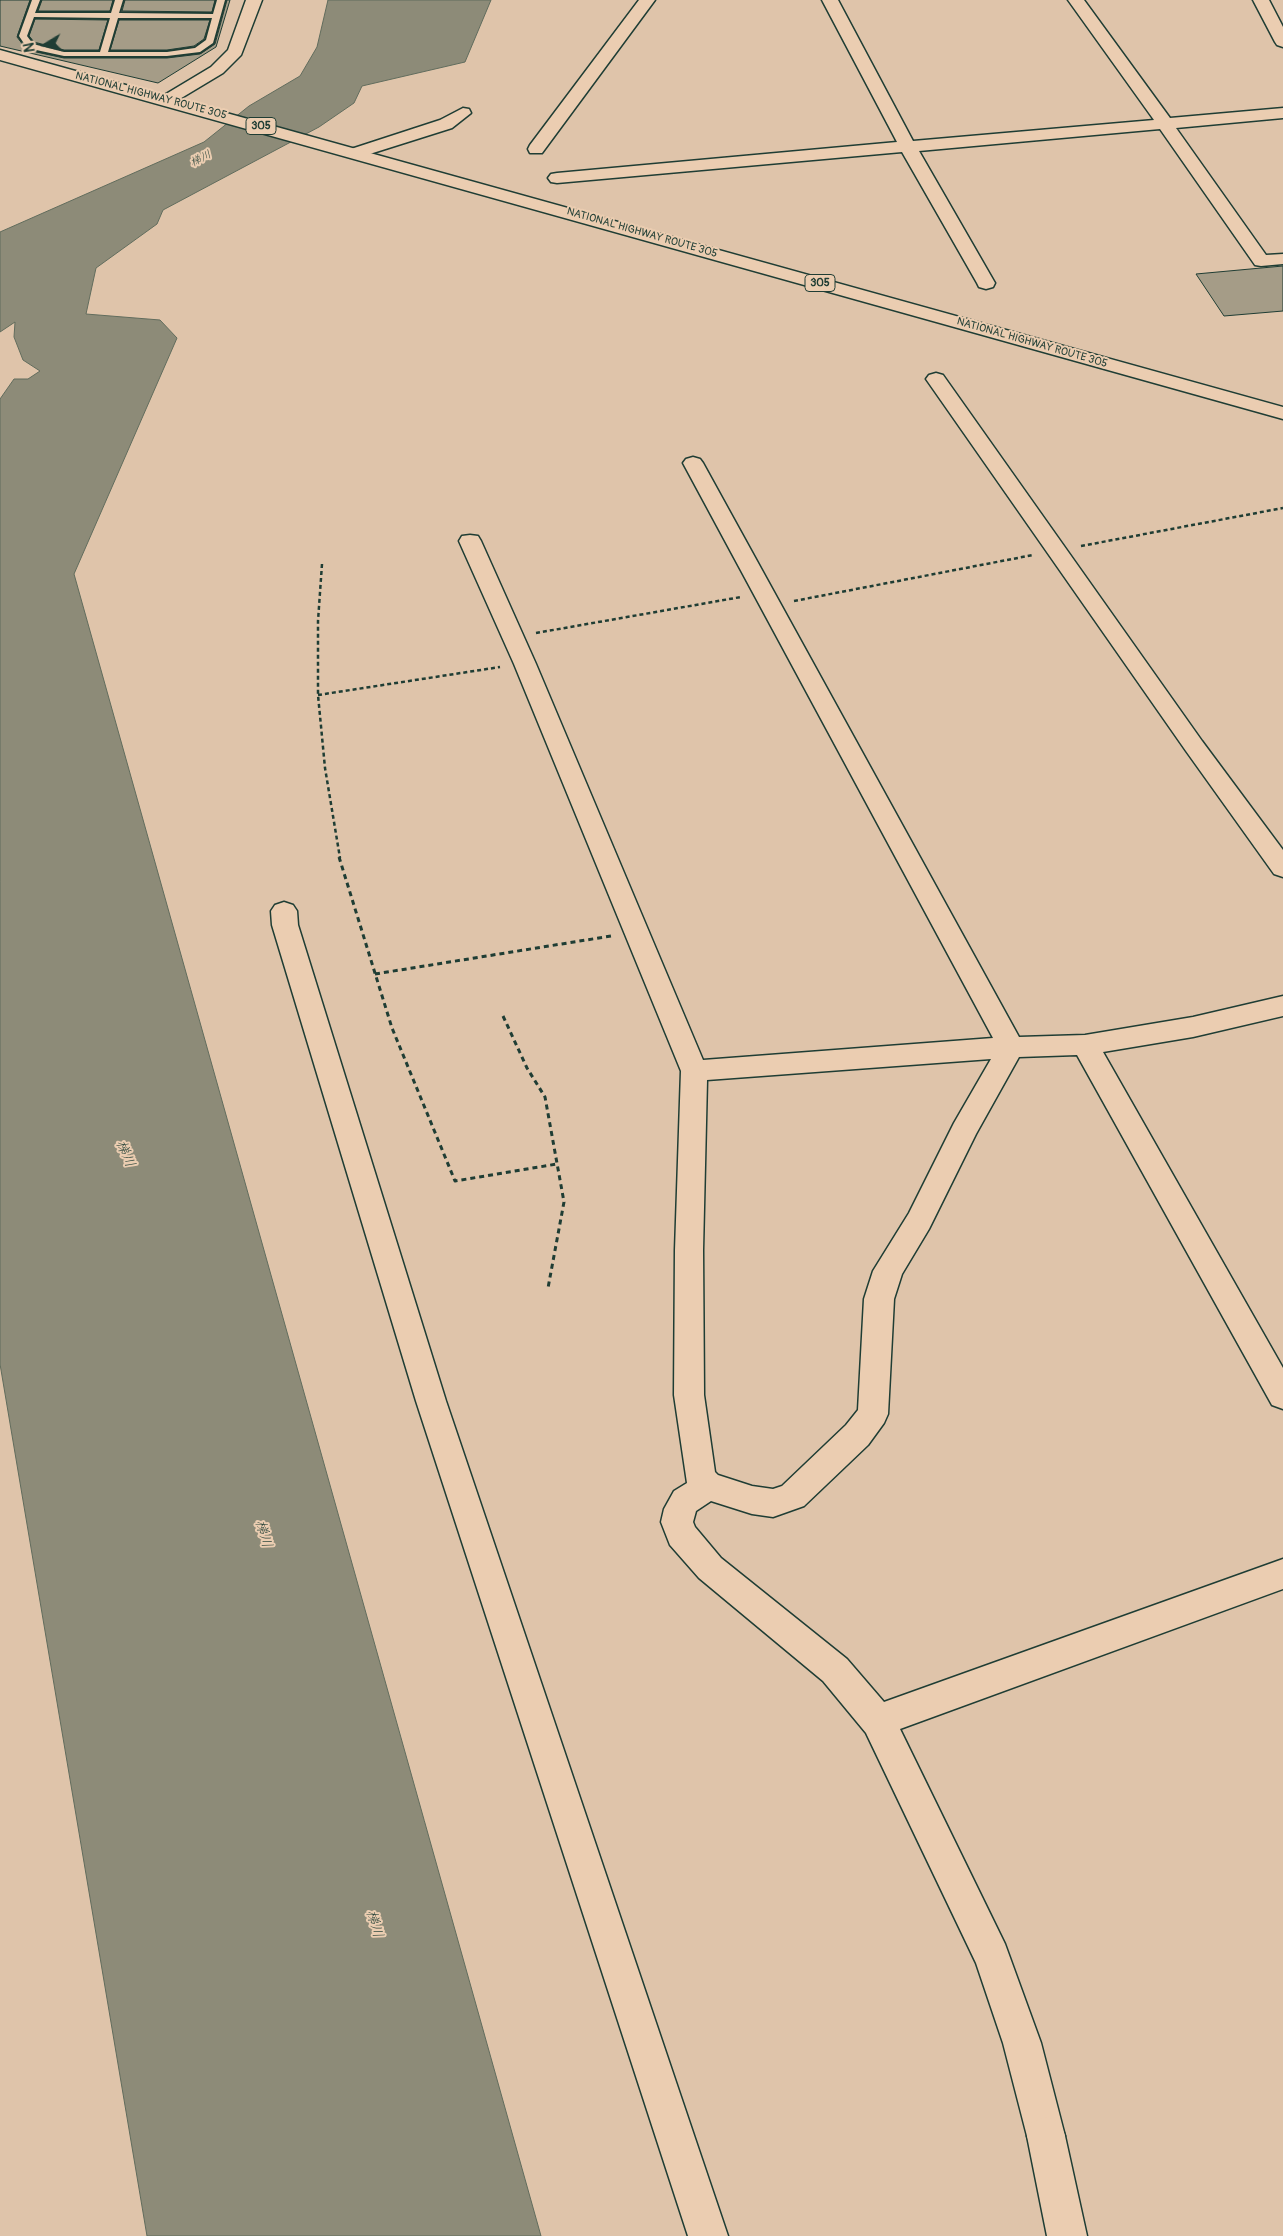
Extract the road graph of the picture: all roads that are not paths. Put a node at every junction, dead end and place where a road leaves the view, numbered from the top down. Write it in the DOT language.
graph roads {
  1 [pos="36,0"];
  2 [pos="120,0"];
  3 [pos="222,0"];
  4 [pos="254,0"];
  5 [pos="647,0"];
  6 [pos="830,0"];
  7 [pos="1076,0"];
  8 [pos="1261,0"];
  9 [pos="31,15"];
  10 [pos="114,16"];
  11 [pos="216,16"];
  12 [pos="1283,42"];
  13 [pos="103,54"];
  14 [pos="0,55"];
  15 [pos="172,101"];
  16 [pos="1283,112"];
  17 [pos="463,113"];
  18 [pos="1164,122"];
  19 [pos="908,147"];
  20 [pos="536,149"];
  21 [pos="351,152"];
  22 [pos="557,178"];
  23 [pos="1283,259"];
  24 [pos="986,283"];
  25 [pos="936,379"];
  26 [pos="1283,413"];
  27 [pos="693,463"];
  28 [pos="470,541"];
  29 [pos="1272,836"];
  30 [pos="1283,868"];
  31 [pos="284,911"];
  32 [pos="1283,1006"];
  33 [pos="1085,1045"];
  34 [pos="1012,1046"];
  35 [pos="694,1071"];
  36 [pos="1283,1396"];
  37 [pos="708,1486"];
  38 [pos="1283,1574"];
  39 [pos="878,1720"];
  40 [pos="708,2236"];
  41 [pos="1067,2236"];
  1 -- 9 [label="lane"];
  2 -- 10 [label="lane"];
  3 -- 11 [label="lane"];
  4 -- 15 [label="main road"];
  5 -- 20 [label="main road"];
  6 -- 19 [label="main road"];
  7 -- 18 [label="main road"];
  8 -- 12 [label="main road"];
  9 -- 10 [label="lane"];
  9 -- 13 [label="lane"];
  10 -- 11 [label="lane"];
  10 -- 13 [label="lane"];
  11 -- 13 [label="lane"];
  14 -- 15 [label="main road, NATIONAL HIGHWAY ROUTE 305 / 305"];
  15 -- 21 [label="main road, NATIONAL HIGHWAY ROUTE 305 / 305"];
  16 -- 18 [label="main road"];
  17 -- 21 [label="main road"];
  18 -- 19 [label="main road"];
  18 -- 23 [label="main road"];
  19 -- 22 [label="main road"];
  19 -- 24 [label="main road"];
  21 -- 26 [label="main road, NATIONAL HIGHWAY ROUTE 305 / 305"];
  25 -- 29 [label="main road"];
  27 -- 34 [label="main road"];
  28 -- 35 [label="main road"];
  29 -- 30 [label="main road"];
  31 -- 40 [label="main road"];
  32 -- 33 [label="main road"];
  33 -- 34 [label="main road"];
  33 -- 36 [label="main road"];
  34 -- 35 [label="main road"];
  34 -- 37 [label="main road"];
  35 -- 37 [label="main road"];
  37 -- 39 [label="main road"];
  38 -- 39 [label="main road"];
  39 -- 41 [label="main road"];
}
